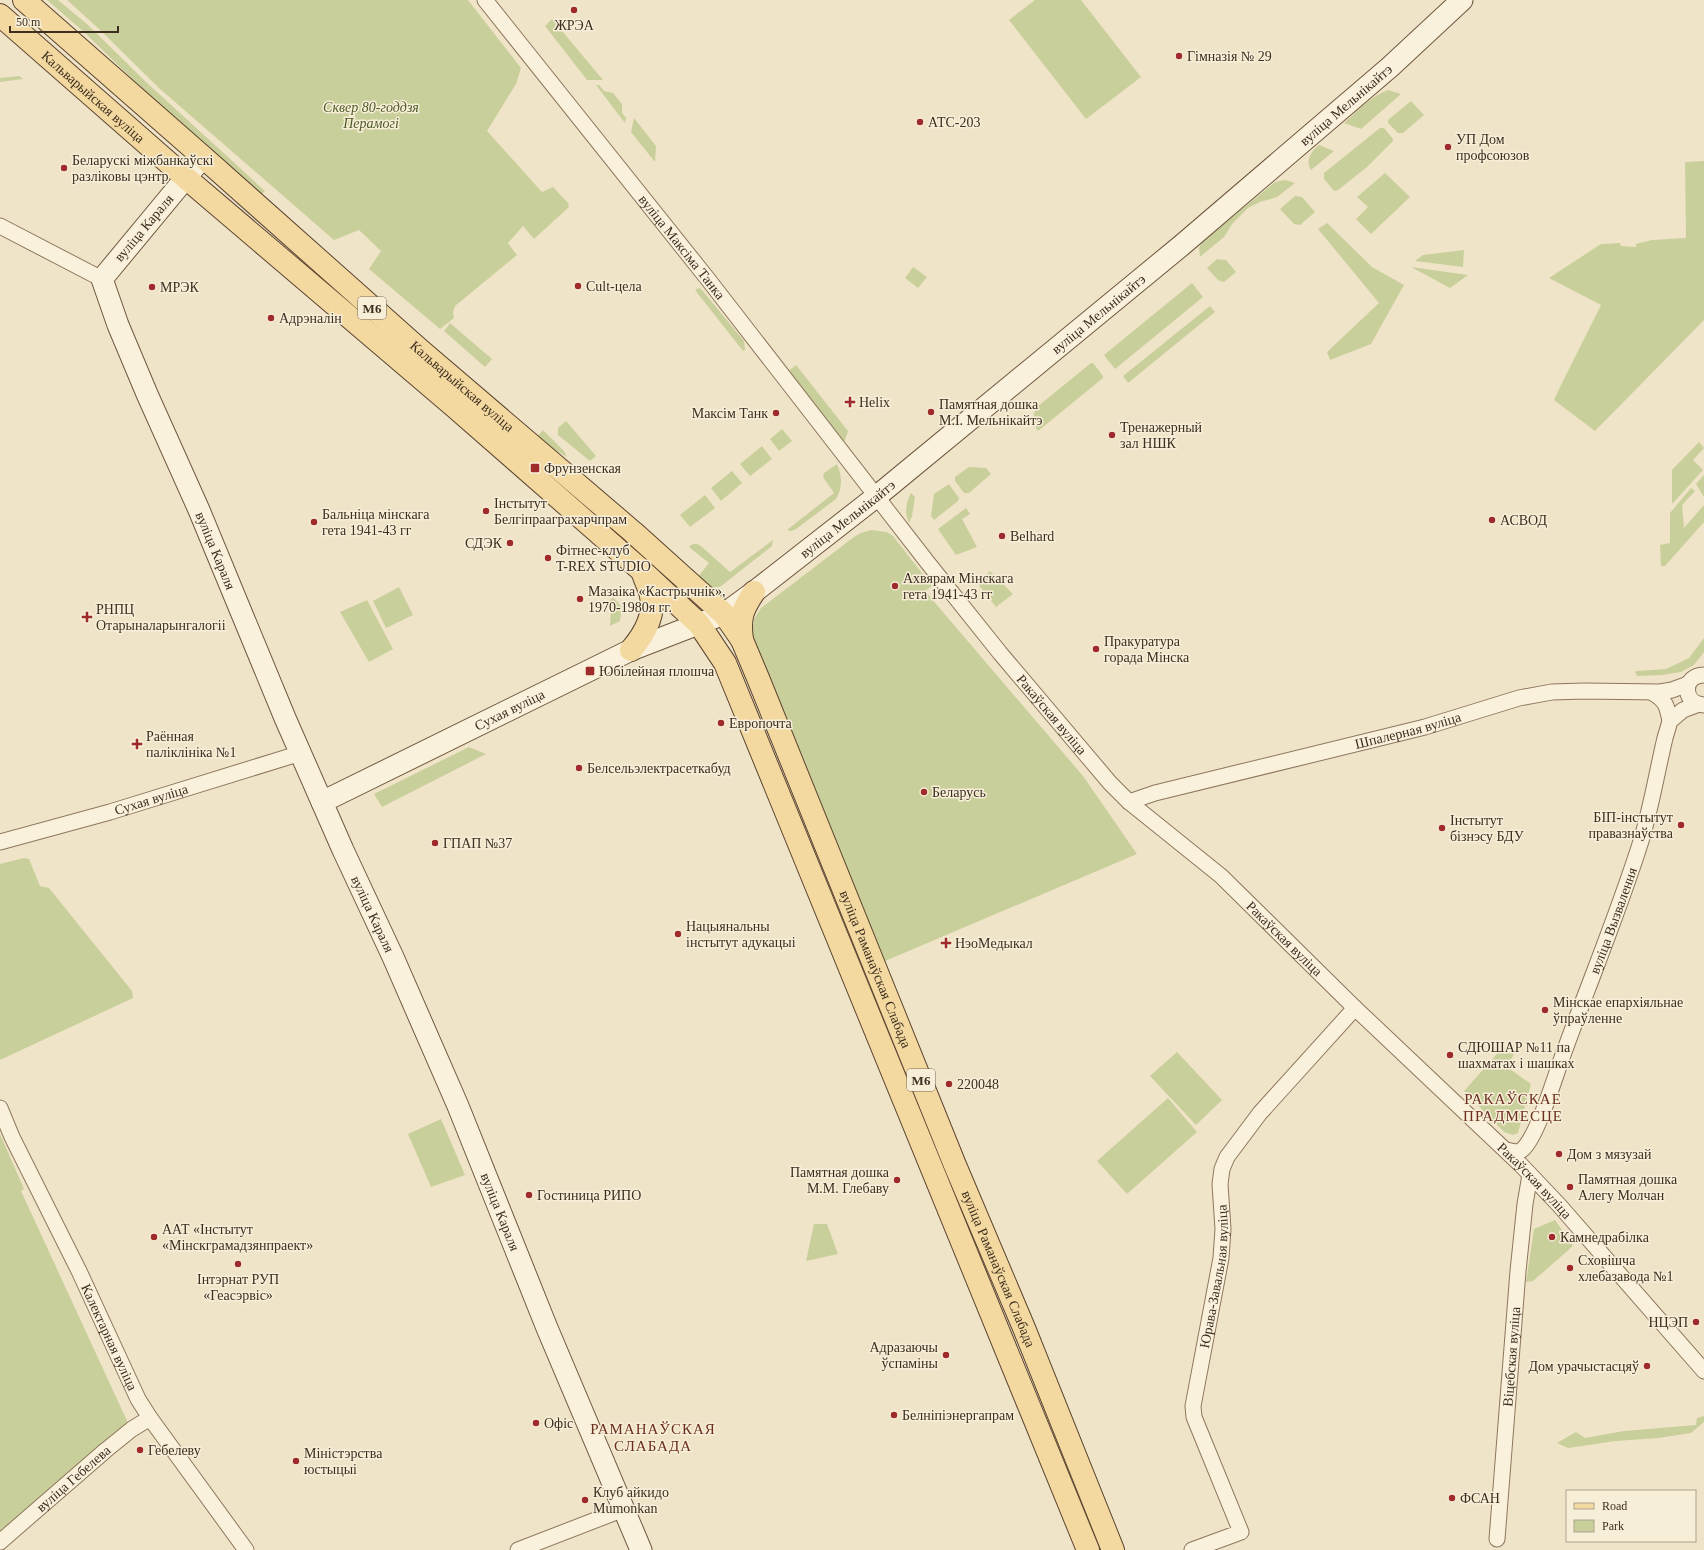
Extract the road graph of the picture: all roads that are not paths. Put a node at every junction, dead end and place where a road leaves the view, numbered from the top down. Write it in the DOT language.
graph roads {
  1 [pos="24,0"];
  2 [pos="485,0"];
  3 [pos="1462,0"];
  4 [pos="0,15"];
  5 [pos="203,157"];
  6 [pos="186,178"];
  7 [pos="0,226"];
  8 [pos="102,279"];
  9 [pos="877,496"];
  10 [pos="641,570"];
  11 [pos="754,592"];
  12 [pos="724,614"];
  13 [pos="699,624"];
  14 [pos="742,640"];
  15 [pos="631,650"];
  16 [pos="1704,675"];
  17 [pos="1688,684"];
  18 [pos="1653,693"];
  19 [pos="1701,704"];
  20 [pos="1670,721"];
  21 [pos="301,753"];
  22 [pos="322,802"];
  23 [pos="1129,802"];
  24 [pos="0,842"];
  25 [pos="1355,1008"];
  26 [pos="0,1108"];
  27 [pos="1506,1150"];
  28 [pos="1530,1175"];
  29 [pos="1704,1371"];
  30 [pos="150,1418"];
  31 [pos="624,1509"];
  32 [pos="1497,1540"];
  33 [pos="0,1542"];
  34 [pos="246,1550"];
  35 [pos="518,1550"];
  36 [pos="641,1550"];
  37 [pos="1088,1550"];
  38 [pos="1113,1550"];
  39 [pos="1192,1550"];
  1 -- 5 [label="main road, Кальварыйская вуліца / М6"];
  2 -- 9 [label="street, вуліца Максіма Танка"];
  3 -- 9 [label="main road, вуліца Мельнікайтэ"];
  4 -- 6 [label="main road, Кальварыйская вуліца / М6"];
  5 -- 6 [label="main road"];
  5 -- 12 [label="main road, Кальварыйская вуліца / М6"];
  6 -- 8 [label="main road, вуліца Караля"];
  6 -- 10 [label="main road, Кальварыйская вуліца / М6"];
  7 -- 8 [label="street"];
  8 -- 21 [label="main road, вуліца Караля"];
  9 -- 11 [label="main road, вуліца Мельнікайтэ"];
  9 -- 23 [label="street, Ракаўская вуліца"];
  10 -- 13 [label="main road, Кальварыйская вуліца / М6"];
  10 -- 15 [label="main road"];
  11 -- 12 [label="main road, вуліца Мельнікайтэ"];
  11 -- 14 [label="main road"];
  12 -- 13 [label="main road, вуліца Мельнікайтэ"];
  12 -- 14 [label="main road, вуліца Раманаўская Слабада / М6"];
  13 -- 15 [label="main road, Сухая вуліца"];
  13 -- 37 [label="main road, вуліца Раманаўская Слабада / М6"];
  14 -- 38 [label="main road, вуліца Раманаўская Слабада / М6"];
  15 -- 22 [label="main road, Сухая вуліца"];
  16 -- 17 [label="street, Шпалерная вуліца"];
  17 -- 18 [label="street, Шпалерная вуліца"];
  17 -- 19 [label="street"];
  18 -- 20 [label="street"];
  18 -- 23 [label="street, Шпалерная вуліца"];
  19 -- 20 [label="street"];
  20 -- 27 [label="street, вуліца Вызвалення"];
  21 -- 22 [label="main road, вуліца Караля"];
  21 -- 24 [label="street, Сухая вуліца"];
  22 -- 31 [label="main road, вуліца Караля"];
  23 -- 25 [label="street, Ракаўская вуліца"];
  25 -- 27 [label="street, Ракаўская вуліца"];
  25 -- 39 [label="street, Юрава-Завальная вуліца"];
  26 -- 30 [label="street, Калектарная вуліца"];
  27 -- 28 [label="street, Ракаўская вуліца"];
  28 -- 29 [label="street, Ракаўская вуліца"];
  28 -- 32 [label="street, Віцебская вуліца"];
  30 -- 33 [label="street, вуліца Гебелева"];
  30 -- 34 [label="street, Калектарная вуліца"];
  31 -- 35 [label="street"];
  31 -- 36 [label="main road, вуліца Караля"];
}
